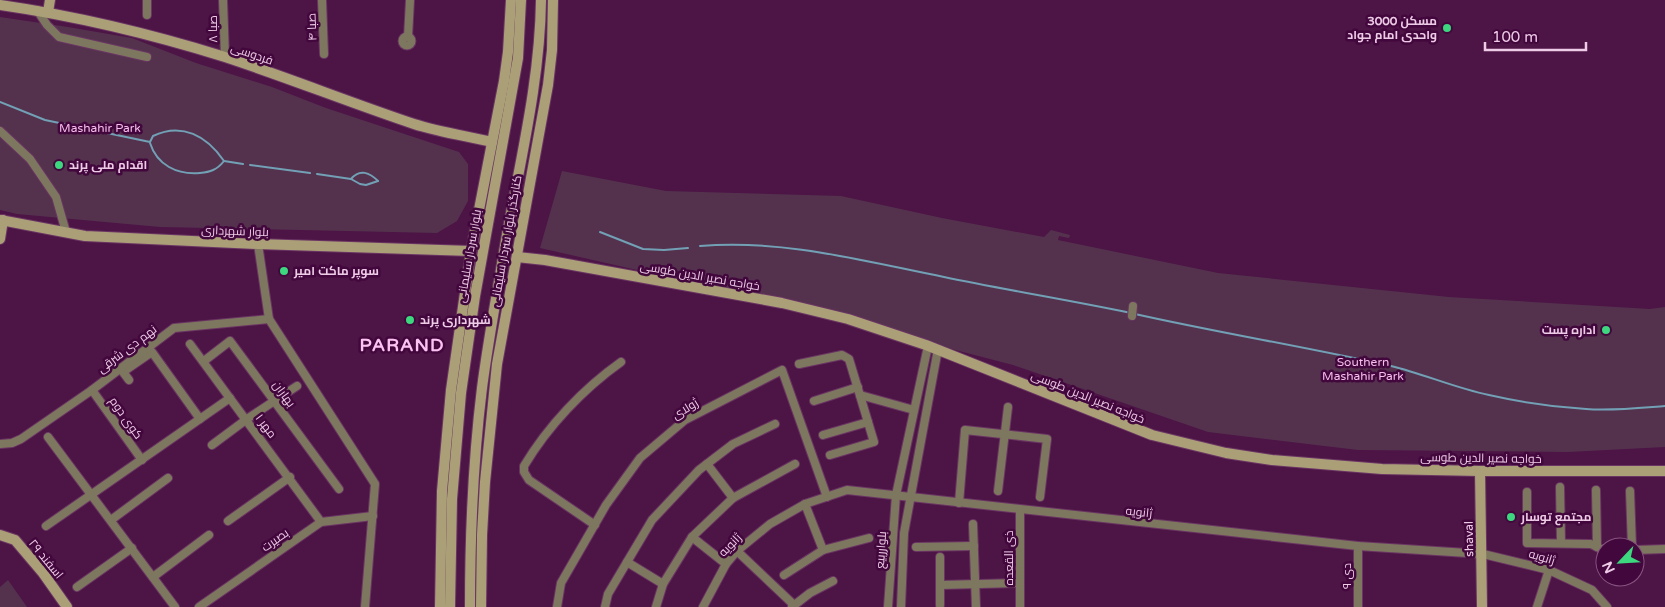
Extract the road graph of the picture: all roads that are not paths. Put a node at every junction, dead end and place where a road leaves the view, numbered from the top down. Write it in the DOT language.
graph roads {
  1 [pos="50,0"];
  2 [pos="146,0"];
  3 [pos="223,0"];
  4 [pos="322,0"];
  5 [pos="410,0"];
  6 [pos="511,0"];
  7 [pos="521,0"];
  8 [pos="541,0"];
  9 [pos="553,0"];
  10 [pos="0,5"];
  11 [pos="43,11"];
  12 [pos="147,15"];
  13 [pos="408,37"];
  14 [pos="324,54"];
  15 [pos="147,57"];
  16 [pos="224,57"];
  17 [pos="0,131"];
  18 [pos="492,142"];
  19 [pos="483,188"];
  20 [pos="489,213"];
  21 [pos="2,220"];
  22 [pos="66,232"];
  23 [pos="0,239"];
  24 [pos="258,244"];
  25 [pos="471,251"];
  26 [pos="516,257"];
  27 [pos="1133,306"];
  28 [pos="1132,316"];
  29 [pos="268,319"];
  30 [pos="190,344"];
  31 [pos="933,348"];
  32 [pos="204,361"];
  33 [pos="621,362"];
  34 [pos="496,364"];
  35 [pos="799,364"];
  36 [pos="129,380"];
  37 [pos="297,386"];
  38 [pos="92,390"];
  39 [pos="482,390"];
  40 [pos="859,391"];
  41 [pos="230,398"];
  42 [pos="275,401"];
  43 [pos="814,401"];
  44 [pos="1008,407"];
  45 [pos="914,410"];
  46 [pos="246,418"];
  47 [pos="200,419"];
  48 [pos="868,422"];
  49 [pos="490,424"];
  50 [pos="775,424"];
  51 [pos="1005,434"];
  52 [pos="823,435"];
  53 [pos="48,436"];
  54 [pos="0,444"];
  55 [pos="212,445"];
  56 [pos="830,456"];
  57 [pos="142,460"];
  58 [pos="707,464"];
  59 [pos="796,464"];
  60 [pos="1480,471"];
  61 [pos="1665,471"];
  62 [pos="290,477"];
  63 [pos="168,478"];
  64 [pos="1560,487"];
  65 [pos="339,489"];
  66 [pos="1596,490"];
  67 [pos="1630,491"];
  68 [pos="998,492"];
  69 [pos="1527,492"];
  70 [pos="92,494"];
  71 [pos="896,495"];
  72 [pos="827,497"];
  73 [pos="910,497"];
  74 [pos="1040,497"];
  75 [pos="733,498"];
  76 [pos="959,503"];
  77 [pos="805,504"];
  78 [pos="1020,510"];
  79 [pos="373,516"];
  80 [pos="111,520"];
  81 [pos="228,522"];
  82 [pos="322,522"];
  83 [pos="973,524"];
  84 [pos="595,525"];
  85 [pos="46,526"];
  86 [pos="0,535"];
  87 [pos="209,535"];
  88 [pos="692,537"];
  89 [pos="1597,537"];
  90 [pos="1632,537"];
  91 [pos="869,538"];
  92 [pos="1561,543"];
  93 [pos="974,546"];
  94 [pos="1358,546"];
  95 [pos="1595,546"];
  96 [pos="916,547"];
  97 [pos="132,548"];
  98 [pos="823,550"];
  99 [pos="1645,550"];
  100 [pos="1665,550"];
  101 [pos="737,551"];
  102 [pos="1482,554"];
  103 [pos="940,557"];
  104 [pos="627,562"];
  105 [pos="726,564"];
  106 [pos="1549,570"];
  107 [pos="784,575"];
  108 [pos="153,577"];
  109 [pos="833,581"];
  110 [pos="1020,583"];
  111 [pos="663,584"];
  112 [pos="976,584"];
  113 [pos="940,585"];
  114 [pos="77,587"];
  115 [pos="940,604"];
  116 [pos="793,606"];
  117 [pos="67,607"];
  118 [pos="174,607"];
  119 [pos="199,607"];
  120 [pos="365,607"];
  121 [pos="440,607"];
  122 [pos="450,607"];
  123 [pos="470,607"];
  124 [pos="481,607"];
  125 [pos="557,607"];
  126 [pos="605,607"];
  127 [pos="656,607"];
  128 [pos="704,607"];
  129 [pos="888,607"];
  130 [pos="901,607"];
  131 [pos="976,607"];
  132 [pos="1020,607"];
  133 [pos="1358,607"];
  134 [pos="1482,607"];
  135 [pos="1537,607"];
  136 [pos="1607,607"];
  1 -- 11 [label="street"];
  2 -- 12 [label="street"];
  3 -- 16 [label="street, صبا ۸"];
  4 -- 14 [label="street, صبا ۴"];
  5 -- 13 [label="street"];
  6 -- 18 [label="street"];
  7 -- 20 [label="street, بلوار سردار سلیمانی"];
  8 -- 39 [label="street"];
  9 -- 26 [label="street, کنارگذر بلوار سردار سلیمانی"];
  10 -- 11 [label="street, فردوسی"];
  11 -- 15 [label="street"];
  11 -- 16 [label="street, فردوسی"];
  16 -- 18 [label="street, فردوسی"];
  17 -- 22 [label="street"];
  18 -- 19 [label="street"];
  19 -- 20 [label="street"];
  19 -- 25 [label="street"];
  20 -- 122 [label="street, بلوار سردار سلیمانی"];
  21 -- 22 [label="street, بلوار شهرداری"];
  21 -- 23 [label="street"];
  22 -- 24 [label="street, بلوار شهرداری"];
  24 -- 25 [label="street, بلوار شهرداری"];
  24 -- 29 [label="street"];
  25 -- 121 [label="street"];
  26 -- 31 [label="street, خواجه نصیر الدین طوسی"];
  26 -- 34 [label="street, کنارگذر بلوار سردار سلیمانی"];
  27 -- 28 [label="street"];
  29 -- 38 [label="street, نهم دی شرقی"];
  29 -- 79 [label="street"];
  30 -- 32 [label="street, مهر ۱"];
  31 -- 45 [label="street, بلوارربیع"];
  31 -- 60 [label="street, خواجه نصیر الدین طوسی"];
  31 -- 73 [label="street, بلوارربیع"];
  32 -- 41 [label="street, مهر ۱"];
  32 -- 42 [label="street, بهاران"];
  33 -- 84 [label="street"];
  34 -- 39 [label="street"];
  34 -- 49 [label="street, کنارگذر بلوار سردار سلیمانی"];
  35 -- 40 [label="street"];
  36 -- 47 [label="street"];
  37 -- 42 [label="street"];
  38 -- 54 [label="street, نهم دی شرقی"];
  38 -- 57 [label="street, کوی دوم"];
  39 -- 49 [label="street"];
  39 -- 123 [label="street"];
  40 -- 43 [label="street"];
  40 -- 45 [label="street"];
  40 -- 48 [label="street"];
  41 -- 46 [label="street, مهر ۱"];
  41 -- 47 [label="street"];
  42 -- 46 [label="street"];
  42 -- 65 [label="street, بهاران"];
  44 -- 51 [label="street"];
  45 -- 71 [label="street, بلوارربیع"];
  46 -- 55 [label="street"];
  46 -- 62 [label="street, مهر ۱"];
  47 -- 57 [label="street"];
  48 -- 52 [label="street"];
  48 -- 56 [label="street"];
  49 -- 124 [label="street, کنارگذر بلوار سردار سلیمانی"];
  50 -- 58 [label="street"];
  51 -- 68 [label="street"];
  51 -- 74 [label="street"];
  51 -- 76 [label="street"];
  53 -- 70 [label="street"];
  57 -- 70 [label="street"];
  58 -- 75 [label="street"];
  58 -- 104 [label="street"];
  59 -- 75 [label="street"];
  60 -- 61 [label="street, خواجه نصیر الدین طوسی"];
  60 -- 102 [label="street, shaval"];
  62 -- 81 [label="street"];
  62 -- 82 [label="street, مهر ۱"];
  63 -- 80 [label="street"];
  64 -- 92 [label="street"];
  66 -- 89 [label="street"];
  67 -- 90 [label="street"];
  69 -- 92 [label="street"];
  70 -- 80 [label="street"];
  70 -- 85 [label="street"];
  71 -- 72 [label="street, ژانویه"];
  71 -- 73 [label="street, ژانویه"];
  71 -- 129 [label="street, بلوارربیع"];
  72 -- 77 [label="street, ژانویه"];
  72 -- 84 [label="street, ژولای"];
  73 -- 76 [label="street, ژانویه"];
  73 -- 130 [label="street, بلوارربیع"];
  75 -- 88 [label="street"];
  76 -- 78 [label="street, ژانویه"];
  77 -- 98 [label="street"];
  77 -- 101 [label="street, ژانویه"];
  78 -- 94 [label="street, ژانویه"];
  78 -- 110 [label="street, ذی القعده"];
  79 -- 82 [label="street, بصیرت"];
  79 -- 120 [label="street"];
  80 -- 97 [label="street"];
  82 -- 119 [label="street, بصیرت"];
  83 -- 93 [label="street"];
  84 -- 125 [label="street, ژولای"];
  86 -- 117 [label="street, ۲۹ اسفند"];
  87 -- 108 [label="street"];
  88 -- 105 [label="street"];
  88 -- 111 [label="street"];
  91 -- 98 [label="street"];
  92 -- 95 [label="street"];
  93 -- 96 [label="street"];
  93 -- 112 [label="street"];
  94 -- 102 [label="street, ژانویه"];
  94 -- 133 [label="street, ۹ دی"];
  97 -- 108 [label="street"];
  97 -- 114 [label="street"];
  98 -- 107 [label="street"];
  99 -- 100 [label="street"];
  101 -- 105 [label="street, ژانویه"];
  101 -- 116 [label="street"];
  102 -- 106 [label="street, ژانویه"];
  102 -- 134 [label="street, shaval"];
  103 -- 113 [label="street"];
  104 -- 111 [label="street"];
  104 -- 126 [label="street"];
  105 -- 128 [label="street, ژانویه"];
  106 -- 135 [label="street"];
  106 -- 136 [label="street, ژانویه"];
  108 -- 118 [label="street"];
  109 -- 116 [label="street"];
  110 -- 112 [label="street"];
  110 -- 132 [label="street, ذی القعده"];
  111 -- 127 [label="street"];
  112 -- 113 [label="street"];
  112 -- 131 [label="street"];
  113 -- 115 [label="street"];
}
